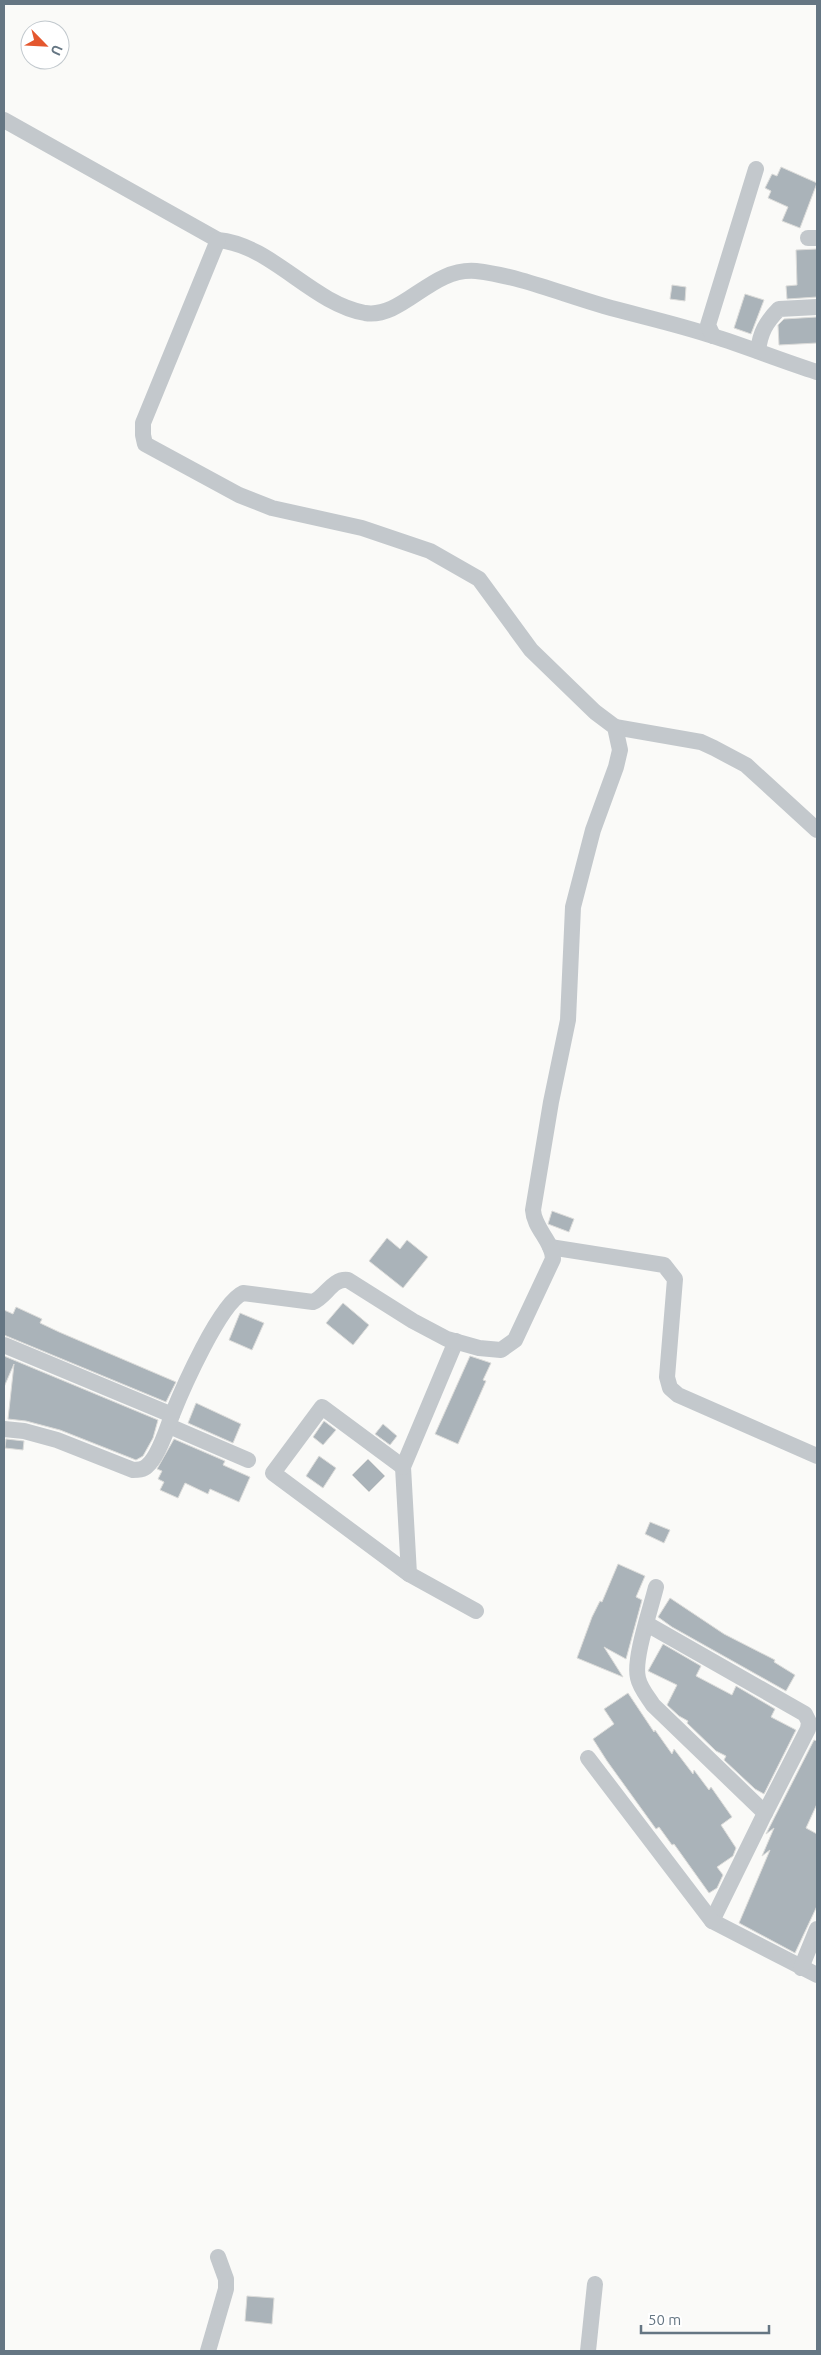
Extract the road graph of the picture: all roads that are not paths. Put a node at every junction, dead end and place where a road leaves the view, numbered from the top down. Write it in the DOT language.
graph roads {
  1 [pos="4,120"];
  2 [pos="756,169"];
  3 [pos="218,240"];
  4 [pos="817,307"];
  5 [pos="713,336"];
  6 [pos="758,351"];
  7 [pos="817,372"];
  8 [pos="615,727"];
  9 [pos="644,733"];
  10 [pos="620,750"];
  11 [pos="817,830"];
  12 [pos="550,1247"];
  13 [pos="456,1342"];
  14 [pos="4,1345"];
  15 [pos="170,1421"];
  16 [pos="4,1429"];
  17 [pos="817,1456"];
  18 [pos="248,1460"];
  19 [pos="403,1467"];
  20 [pos="410,1574"];
  21 [pos="656,1587"];
  22 [pos="476,1611"];
  23 [pos="647,1624"];
  24 [pos="588,1758"];
  25 [pos="765,1813"];
  26 [pos="712,1921"];
  27 [pos="817,1929"];
  28 [pos="801,1968"];
  29 [pos="817,1975"];
  30 [pos="218,2257"];
  31 [pos="595,2284"];
  32 [pos="208,2351"];
  33 [pos="588,2351"];
  1 -- 3 [label="street"];
  2 -- 5 [label="street"];
  3 -- 5 [label="street"];
  3 -- 8 [label="street"];
  4 -- 6 [label="street"];
  5 -- 6 [label="street"];
  6 -- 7 [label="street"];
  8 -- 9 [label="street"];
  8 -- 10 [label="street"];
  9 -- 10 [label="street"];
  9 -- 11 [label="street"];
  10 -- 12 [label="street"];
  12 -- 13 [label="street"];
  12 -- 17 [label="street"];
  13 -- 15 [label="street"];
  13 -- 19 [label="street"];
  14 -- 15 [label="street"];
  15 -- 16 [label="street"];
  15 -- 18 [label="street"];
  19 -- 20 [label="street"];
  19 -- 20 [label="street"];
  20 -- 22 [label="street"];
  21 -- 23 [label="street"];
  23 -- 25 [label="street"];
  23 -- 25 [label="street"];
  24 -- 26 [label="street"];
  25 -- 26 [label="street"];
  26 -- 28 [label="street"];
  27 -- 28 [label="street"];
  28 -- 29 [label="street"];
  30 -- 32 [label="street"];
  31 -- 33 [label="street"];
}
